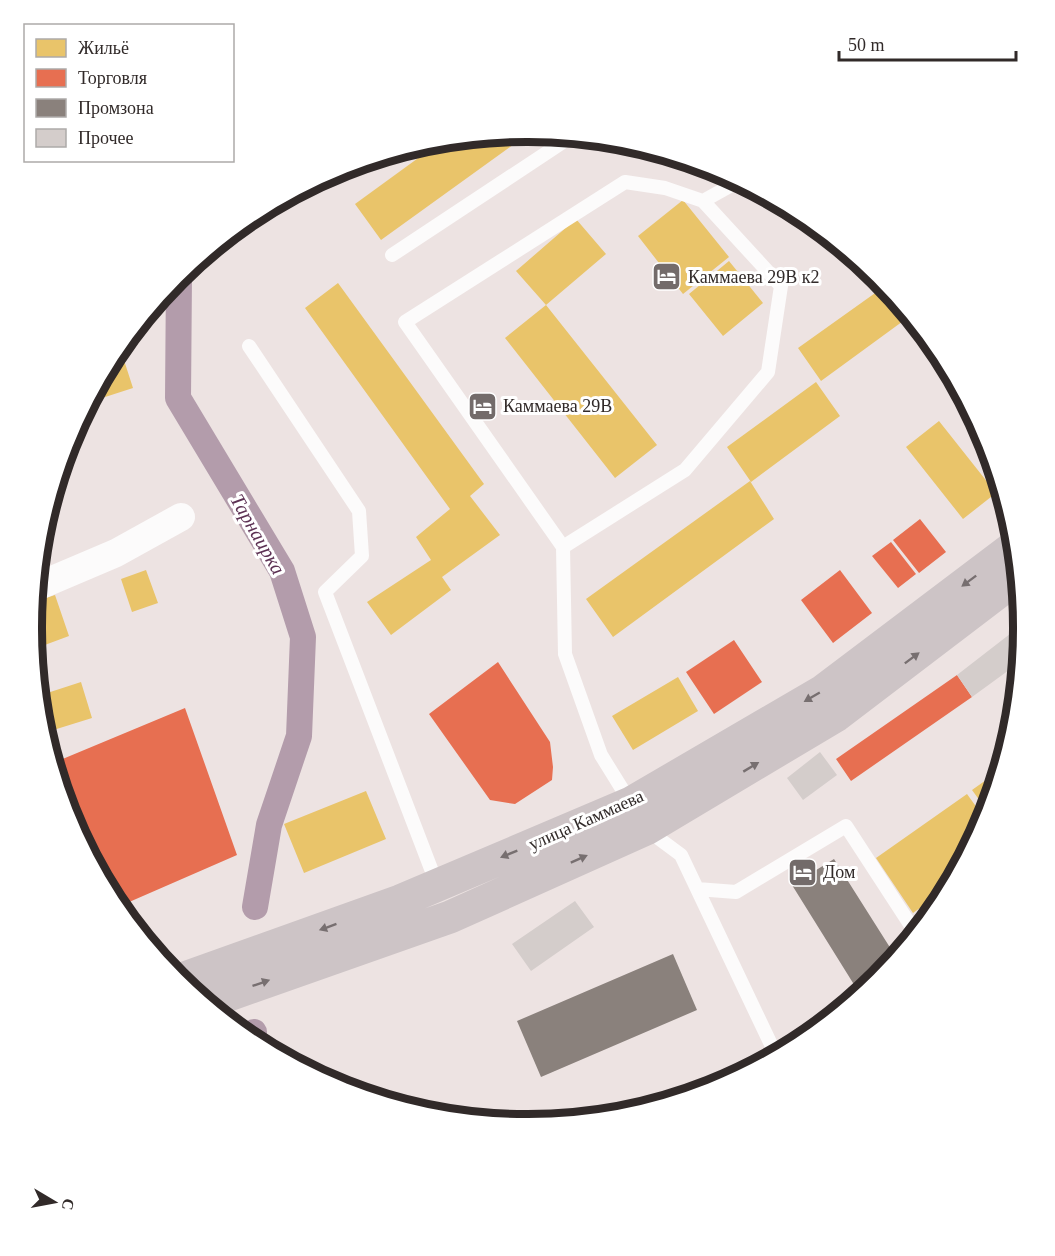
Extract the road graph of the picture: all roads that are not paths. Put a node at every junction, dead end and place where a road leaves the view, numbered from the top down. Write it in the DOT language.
graph roads {
  1 [pos="560,144"];
  2 [pos="729,187"];
  3 [pos="703,201"];
  4 [pos="392,255"];
  5 [pos="249,346"];
  6 [pos="181,517"];
  7 [pos="563,547"];
  8 [pos="1007,553"];
  9 [pos="44,583"];
  10 [pos="1011,583"];
  11 [pos="639,816"];
  12 [pos="436,883"];
  13 [pos="697,888"];
  14 [pos="450,917"];
  15 [pos="911,926"];
  16 [pos="189,976"];
  17 [pos="215,1000"];
  18 [pos="772,1047"];
  1 -- 4 [label="lane"];
  2 -- 3 [label="lane"];
  3 -- 7 [label="lane"];
  3 -- 7 [label="lane"];
  5 -- 12 [label="lane"];
  6 -- 9 [label="street"];
  7 -- 11 [label="lane"];
  8 -- 11 [label="main road, улица Каммаева, one-way"];
  11 -- 10 [label="main road, улица Каммаева, one-way"];
  11 -- 12 [label="main road, улица Каммаева, one-way"];
  11 -- 13 [label="lane"];
  14 -- 11 [label="main road, улица Каммаева, one-way"];
  12 -- 14 [label="lane"];
  12 -- 16 [label="main road, улица Каммаева, one-way"];
  13 -- 15 [label="lane"];
  13 -- 18 [label="lane"];
  17 -- 14 [label="main road, улица Каммаева, one-way"];
}
